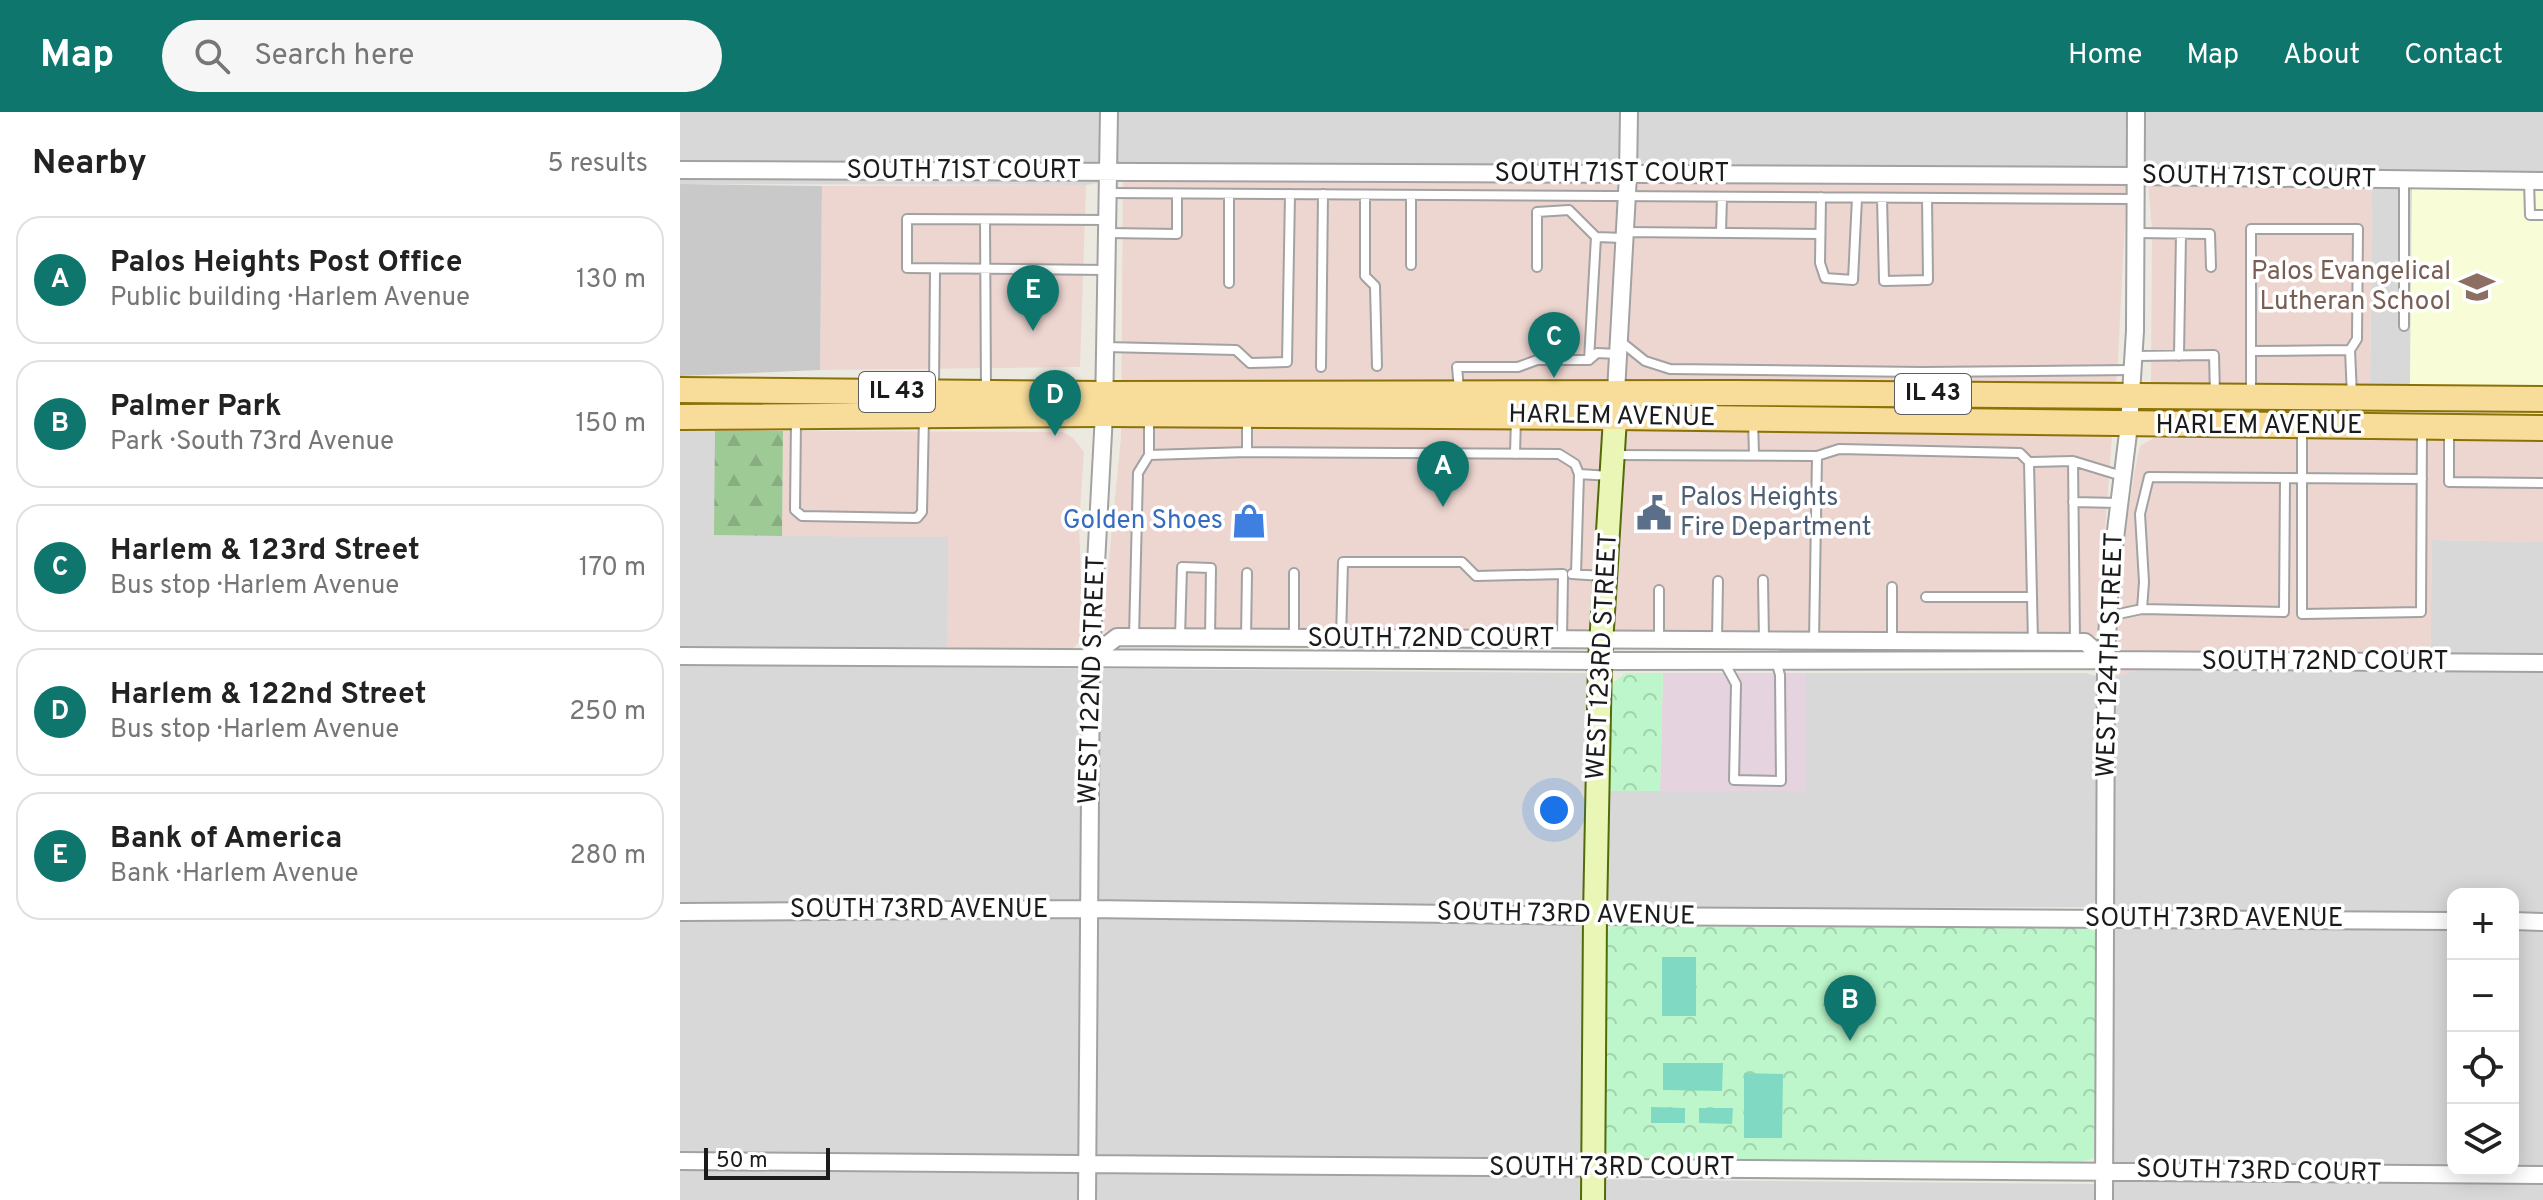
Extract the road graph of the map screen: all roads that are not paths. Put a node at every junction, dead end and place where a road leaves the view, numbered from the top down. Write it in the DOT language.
graph roads {
  1 [pos="1109,112"];
  2 [pos="1629,112"];
  3 [pos="2136,112"];
  4 [pos="680,170"];
  5 [pos="1108,171"];
  6 [pos="1628,175"];
  7 [pos="2135,176"];
  8 [pos="2404,179"];
  9 [pos="2536,181"];
  10 [pos="1107,193"];
  11 [pos="1177,194"];
  12 [pos="1229,194"];
  13 [pos="1290,194"];
  14 [pos="1323,194"];
  15 [pos="1365,195"];
  16 [pos="1411,195"];
  17 [pos="1560,196"];
  18 [pos="1627,196"];
  19 [pos="1722,197"];
  20 [pos="1821,197"];
  21 [pos="1857,198"];
  22 [pos="1882,198"];
  23 [pos="1927,198"];
  24 [pos="2135,199"];
  25 [pos="1559,210"];
  26 [pos="2543,215"];
  27 [pos="985,220"];
  28 [pos="1107,226"];
  29 [pos="1721,232"];
  30 [pos="2135,233"];
  31 [pos="1820,234"];
  32 [pos="2181,234"];
  33 [pos="1625,235"];
  34 [pos="1596,237"];
  35 [pos="1411,265"];
  36 [pos="1537,267"];
  37 [pos="2211,267"];
  38 [pos="935,269"];
  39 [pos="986,269"];
  40 [pos="1106,270"];
  41 [pos="1229,283"];
  42 [pos="2404,326"];
  43 [pos="1105,347"];
  44 [pos="1619,347"];
  45 [pos="2350,350"];
  46 [pos="2251,351"];
  47 [pos="2179,356"];
  48 [pos="1589,360"];
  49 [pos="2133,363"];
  50 [pos="1377,366"];
  51 [pos="1321,367"];
  52 [pos="1976,383"];
  53 [pos="680,390"];
  54 [pos="986,393"];
  55 [pos="1459,393"];
  56 [pos="2131,395"];
  57 [pos="2215,396"];
  58 [pos="2251,396"];
  59 [pos="2352,397"];
  60 [pos="2543,399"];
  61 [pos="929,404"];
  62 [pos="1104,404"];
  63 [pos="1616,404"];
  64 [pos="1149,414"];
  65 [pos="1247,415"];
  66 [pos="796,416"];
  67 [pos="1516,416"];
  68 [pos="680,417"];
  69 [pos="1753,419"];
  70 [pos="2129,425"];
  71 [pos="2302,426"];
  72 [pos="2422,427"];
  73 [pos="2449,427"];
  74 [pos="2543,428"];
  75 [pos="1247,452"];
  76 [pos="1515,454"];
  77 [pos="1149,455"];
  78 [pos="1754,455"];
  79 [pos="1817,456"];
  80 [pos="2073,461"];
  81 [pos="2029,462"];
  82 [pos="1613,466"];
  83 [pos="1579,474"];
  84 [pos="2122,476"];
  85 [pos="2285,479"];
  86 [pos="2302,479"];
  87 [pos="2422,479"];
  88 [pos="2543,483"];
  89 [pos="2073,502"];
  90 [pos="2118,503"];
  91 [pos="2284,564"];
  92 [pos="2302,568"];
  93 [pos="1247,573"];
  94 [pos="1294,573"];
  95 [pos="1563,574"];
  96 [pos="1576,574"];
  97 [pos="1606,576"];
  98 [pos="1763,580"];
  99 [pos="1718,581"];
  100 [pos="1892,587"];
  101 [pos="1659,590"];
  102 [pos="1926,597"];
  103 [pos="2032,597"];
  104 [pos="2142,609"];
  105 [pos="2109,616"];
  106 [pos="1134,637"];
  107 [pos="1180,637"];
  108 [pos="1210,638"];
  109 [pos="1246,638"];
  110 [pos="1294,638"];
  111 [pos="1341,639"];
  112 [pos="1562,640"];
  113 [pos="1659,641"];
  114 [pos="1717,641"];
  115 [pos="1764,641"];
  116 [pos="1814,641"];
  117 [pos="1892,642"];
  118 [pos="2033,642"];
  119 [pos="2075,642"];
  120 [pos="1601,651"];
  121 [pos="680,656"];
  122 [pos="1091,657"];
  123 [pos="2106,660"];
  124 [pos="1724,661"];
  125 [pos="1770,661"];
  126 [pos="2543,663"];
  127 [pos="1089,909"];
  128 [pos="680,912"];
  129 [pos="1595,916"];
  130 [pos="2104,917"];
  131 [pos="2447,921"];
  132 [pos="2519,921"];
  133 [pos="2543,922"];
  134 [pos="680,1161"];
  135 [pos="1087,1164"];
  136 [pos="1594,1168"];
  137 [pos="2105,1171"];
  138 [pos="2543,1175"];
  139 [pos="1087,1200"];
  140 [pos="1593,1200"];
  141 [pos="2104,1200"];
  1 -- 5 [label="street, WEST 122ND STREET"];
  2 -- 6 [label="street, WEST 123RD STREET"];
  3 -- 7 [label="street, WEST 124TH STREET"];
  4 -- 5 [label="street, SOUTH 71ST COURT"];
  5 -- 6 [label="street, SOUTH 71ST COURT"];
  5 -- 10 [label="street, WEST 122ND STREET"];
  6 -- 7 [label="street, SOUTH 71ST COURT"];
  6 -- 18 [label="street, WEST 123RD STREET"];
  7 -- 8 [label="street, SOUTH 71ST COURT"];
  7 -- 24 [label="street, WEST 124TH STREET"];
  8 -- 9 [label="street, SOUTH 71ST COURT"];
  8 -- 42 [label="lane"];
  9 -- 26 [label="lane"];
  10 -- 11 [label="lane, SOUTH 71ST COURT"];
  10 -- 28 [label="street, WEST 122ND STREET"];
  11 -- 12 [label="lane, SOUTH 71ST COURT"];
  11 -- 28 [label="lane"];
  12 -- 13 [label="lane, SOUTH 71ST COURT"];
  12 -- 41 [label="lane"];
  13 -- 14 [label="lane, SOUTH 71ST COURT"];
  13 -- 43 [label="lane"];
  14 -- 15 [label="lane, SOUTH 71ST COURT"];
  14 -- 51 [label="lane"];
  15 -- 16 [label="lane, SOUTH 71ST COURT"];
  15 -- 50 [label="lane"];
  16 -- 17 [label="lane, SOUTH 71ST COURT"];
  16 -- 35 [label="lane"];
  17 -- 18 [label="lane, SOUTH 71ST COURT"];
  17 -- 25 [label="lane"];
  18 -- 19 [label="lane, SOUTH 71ST COURT"];
  18 -- 33 [label="street, WEST 123RD STREET"];
  19 -- 20 [label="lane, SOUTH 71ST COURT"];
  19 -- 29 [label="lane"];
  20 -- 21 [label="lane, SOUTH 71ST COURT"];
  20 -- 31 [label="lane"];
  21 -- 22 [label="lane, SOUTH 71ST COURT"];
  21 -- 31 [label="lane"];
  22 -- 23 [label="lane, SOUTH 71ST COURT"];
  22 -- 23 [label="lane"];
  23 -- 24 [label="lane, SOUTH 71ST COURT"];
  24 -- 30 [label="street, WEST 124TH STREET"];
  25 -- 34 [label="lane"];
  25 -- 36 [label="lane"];
  27 -- 28 [label="lane"];
  27 -- 38 [label="lane"];
  27 -- 39 [label="lane"];
  28 -- 40 [label="street, WEST 122ND STREET"];
  29 -- 31 [label="lane"];
  29 -- 33 [label="lane"];
  30 -- 32 [label="lane"];
  30 -- 49 [label="street, WEST 124TH STREET"];
  32 -- 37 [label="lane"];
  32 -- 47 [label="lane"];
  33 -- 34 [label="lane"];
  33 -- 44 [label="street, WEST 123RD STREET"];
  34 -- 48 [label="lane"];
  38 -- 39 [label="lane"];
  38 -- 61 [label="lane"];
  39 -- 40 [label="lane"];
  39 -- 54 [label="lane"];
  40 -- 43 [label="street, WEST 122ND STREET"];
  43 -- 62 [label="street, WEST 122ND STREET"];
  44 -- 48 [label="lane"];
  44 -- 52 [label="lane"];
  44 -- 63 [label="street, WEST 123RD STREET"];
  45 -- 46 [label="lane"];
  45 -- 46 [label="lane"];
  45 -- 59 [label="lane"];
  46 -- 58 [label="lane"];
  47 -- 49 [label="lane"];
  47 -- 57 [label="lane"];
  48 -- 55 [label="lane"];
  49 -- 52 [label="lane"];
  49 -- 56 [label="street, WEST 124TH STREET"];
  52 -- 56 [label="main road, HARLEM AVENUE / IL 43"];
  52 -- 63 [label="main road, HARLEM AVENUE / IL 43"];
  53 -- 61 [label="main road, HARLEM AVENUE / IL 43"];
  54 -- 61 [label="main road, HARLEM AVENUE / IL 43"];
  54 -- 62 [label="main road, HARLEM AVENUE / IL 43"];
  55 -- 62 [label="main road, HARLEM AVENUE / IL 43"];
  55 -- 63 [label="main road, HARLEM AVENUE / IL 43"];
  56 -- 57 [label="main road, HARLEM AVENUE / IL 43"];
  56 -- 70 [label="street, WEST 124TH STREET"];
  57 -- 58 [label="main road, HARLEM AVENUE / IL 43"];
  58 -- 59 [label="main road, HARLEM AVENUE / IL 43"];
  59 -- 60 [label="main road, HARLEM AVENUE / IL 43"];
  61 -- 62 [label="main road, HARLEM AVENUE / IL 43"];
  61 -- 66 [label="main road, HARLEM AVENUE / IL 43"];
  61 -- 66 [label="lane"];
  62 -- 64 [label="main road, HARLEM AVENUE / IL 43"];
  62 -- 122 [label="street, WEST 122ND STREET"];
  63 -- 67 [label="main road, HARLEM AVENUE / IL 43"];
  63 -- 69 [label="main road, HARLEM AVENUE / IL 43"];
  63 -- 82 [label="street, WEST 123RD STREET"];
  64 -- 65 [label="main road, HARLEM AVENUE / IL 43"];
  64 -- 77 [label="lane"];
  65 -- 67 [label="main road, HARLEM AVENUE / IL 43"];
  65 -- 75 [label="lane"];
  66 -- 68 [label="main road, HARLEM AVENUE / IL 43"];
  67 -- 76 [label="lane"];
  69 -- 70 [label="main road, HARLEM AVENUE / IL 43"];
  69 -- 78 [label="lane"];
  70 -- 71 [label="main road, HARLEM AVENUE / IL 43"];
  70 -- 84 [label="street, WEST 124TH STREET"];
  71 -- 72 [label="main road, HARLEM AVENUE / IL 43"];
  71 -- 86 [label="lane"];
  72 -- 73 [label="main road, HARLEM AVENUE / IL 43"];
  72 -- 87 [label="lane"];
  73 -- 74 [label="main road, HARLEM AVENUE / IL 43"];
  73 -- 88 [label="lane"];
  75 -- 76 [label="lane"];
  75 -- 77 [label="lane"];
  76 -- 83 [label="lane"];
  77 -- 106 [label="lane"];
  78 -- 79 [label="lane"];
  78 -- 82 [label="lane"];
  79 -- 81 [label="lane"];
  79 -- 116 [label="lane"];
  80 -- 81 [label="lane"];
  80 -- 84 [label="lane"];
  80 -- 89 [label="lane"];
  81 -- 103 [label="lane"];
  82 -- 83 [label="lane"];
  82 -- 97 [label="street, WEST 123RD STREET"];
  83 -- 96 [label="lane"];
  84 -- 90 [label="street, WEST 124TH STREET"];
  85 -- 86 [label="lane"];
  85 -- 91 [label="lane"];
  85 -- 104 [label="lane"];
  86 -- 87 [label="lane"];
  86 -- 92 [label="lane"];
  87 -- 92 [label="lane"];
  89 -- 90 [label="lane"];
  89 -- 119 [label="lane"];
  90 -- 105 [label="street, WEST 124TH STREET"];
  91 -- 92 [label="lane"];
  91 -- 104 [label="lane"];
  93 -- 109 [label="lane"];
  94 -- 110 [label="lane"];
  95 -- 96 [label="lane"];
  95 -- 111 [label="lane"];
  95 -- 112 [label="lane"];
  96 -- 97 [label="lane"];
  97 -- 120 [label="street, WEST 123RD STREET"];
  98 -- 115 [label="lane"];
  99 -- 114 [label="lane"];
  100 -- 117 [label="lane"];
  101 -- 113 [label="lane"];
  102 -- 103 [label="lane"];
  103 -- 118 [label="lane"];
  104 -- 105 [label="lane"];
  105 -- 123 [label="street, WEST 124TH STREET"];
  106 -- 107 [label="street, SOUTH 72ND COURT"];
  106 -- 122 [label="street, SOUTH 72ND COURT"];
  107 -- 108 [label="street, SOUTH 72ND COURT"];
  107 -- 108 [label="lane"];
  108 -- 109 [label="street, SOUTH 72ND COURT"];
  109 -- 110 [label="street, SOUTH 72ND COURT"];
  110 -- 111 [label="street, SOUTH 72ND COURT"];
  111 -- 112 [label="street, SOUTH 72ND COURT"];
  112 -- 120 [label="street, SOUTH 72ND COURT"];
  113 -- 114 [label="street, SOUTH 72ND COURT"];
  113 -- 120 [label="street, SOUTH 72ND COURT"];
  114 -- 115 [label="street, SOUTH 72ND COURT"];
  115 -- 116 [label="street, SOUTH 72ND COURT"];
  115 -- 125 [label="street"];
  116 -- 117 [label="street, SOUTH 72ND COURT"];
  117 -- 118 [label="street, SOUTH 72ND COURT"];
  118 -- 119 [label="street, SOUTH 72ND COURT"];
  119 -- 123 [label="street, SOUTH 72ND COURT"];
  120 -- 122 [label="street, SOUTH 72ND COURT"];
  120 -- 124 [label="street, SOUTH 72ND COURT"];
  120 -- 129 [label="street, WEST 123RD STREET"];
  121 -- 122 [label="street, SOUTH 72ND COURT"];
  122 -- 127 [label="street, WEST 122ND STREET"];
  123 -- 125 [label="street, SOUTH 72ND COURT"];
  123 -- 126 [label="street, SOUTH 72ND COURT"];
  123 -- 130 [label="street, WEST 124TH STREET"];
  124 -- 125 [label="street, SOUTH 72ND COURT"];
  124 -- 125 [label="lane"];
  127 -- 128 [label="street, SOUTH 73RD AVENUE"];
  127 -- 129 [label="street, SOUTH 73RD AVENUE"];
  127 -- 135 [label="street, WEST 122ND STREET"];
  129 -- 130 [label="street, SOUTH 73RD AVENUE"];
  129 -- 136 [label="street, WEST 123RD STREET"];
  130 -- 131 [label="street, SOUTH 73RD AVENUE"];
  130 -- 137 [label="street, WEST 124TH STREET"];
  132 -- 133 [label="street"];
  134 -- 135 [label="street, SOUTH 73RD COURT"];
  135 -- 136 [label="street, SOUTH 73RD COURT"];
  135 -- 139 [label="street, WEST 122ND STREET"];
  136 -- 137 [label="street, SOUTH 73RD COURT"];
  136 -- 140 [label="street, WEST 123RD STREET"];
  137 -- 138 [label="street, SOUTH 73RD COURT"];
  137 -- 141 [label="street, WEST 124TH STREET"];
}
